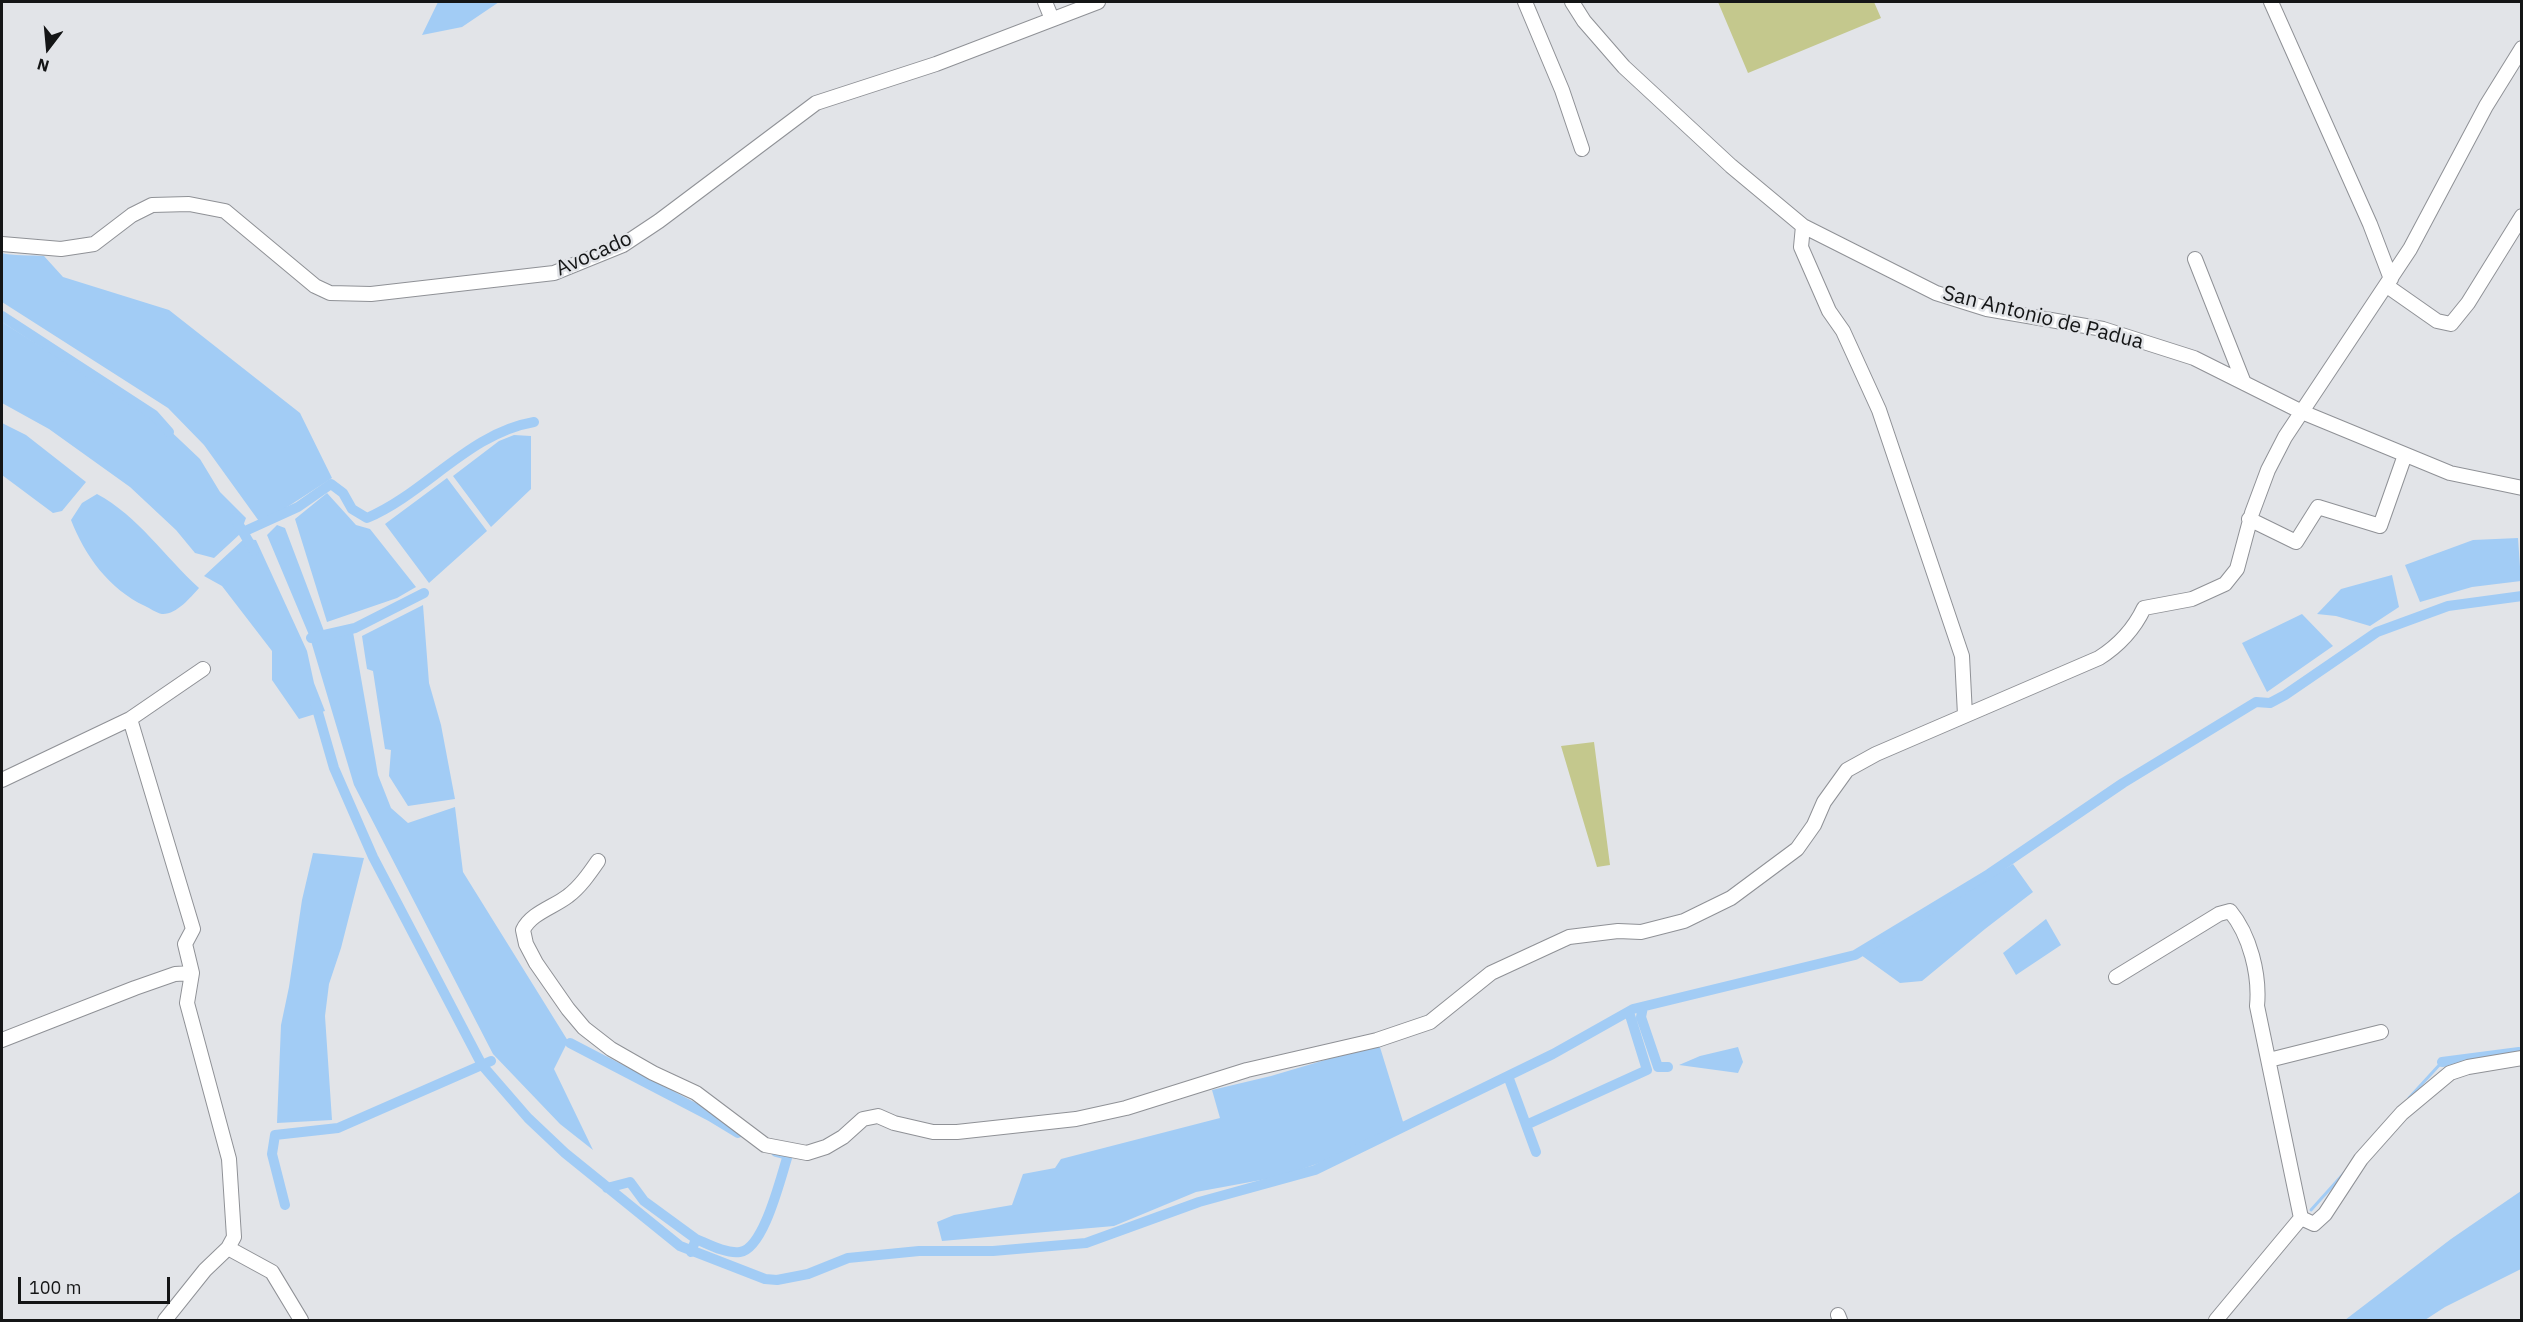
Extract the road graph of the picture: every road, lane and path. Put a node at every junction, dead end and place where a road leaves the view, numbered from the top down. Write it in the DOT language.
graph roads {
  1 [pos="1045,2"];
  2 [pos="1098,2"];
  3 [pos="1525,2"];
  4 [pos="1572,2"];
  5 [pos="2271,2"];
  6 [pos="1052,19"];
  7 [pos="2522,48"];
  8 [pos="1582,149"];
  9 [pos="2522,216"];
  10 [pos="1803,226"];
  11 [pos="2,244"];
  12 [pos="2195,259"];
  13 [pos="2389,282"];
  14 [pos="2244,383"];
  15 [pos="2302,412"];
  16 [pos="2404,455"];
  17 [pos="2522,488"];
  18 [pos="2250,519"];
  19 [pos="203,669"];
  20 [pos="1965,715"];
  21 [pos="130,719"];
  22 [pos="2,780"];
  23 [pos="598,861"];
  24 [pos="192,973"];
  25 [pos="2115,976"];
  26 [pos="2381,1032"];
  27 [pos="2,1040"];
  28 [pos="2522,1058"];
  29 [pos="2269,1060"];
  30 [pos="2301,1218"];
  31 [pos="228,1248"];
  32 [pos="165,1320"];
  33 [pos="302,1320"];
  34 [pos="2216,1320"];
  1 -- 6 [label="street"];
  2 -- 6 [label="street, Avocado"];
  3 -- 8 [label="street"];
  4 -- 10 [label="street, San Antonio de Padua"];
  5 -- 13 [label="street"];
  6 -- 11 [label="street, Avocado"];
  7 -- 13 [label="street"];
  9 -- 13 [label="street"];
  10 -- 14 [label="street, San Antonio de Padua"];
  10 -- 20 [label="street"];
  12 -- 14 [label="street"];
  13 -- 15 [label="street"];
  14 -- 15 [label="street, San Antonio de Padua"];
  15 -- 16 [label="street, San Antonio de Padua"];
  15 -- 18 [label="street"];
  16 -- 17 [label="street, San Antonio de Padua"];
  16 -- 18 [label="street"];
  18 -- 20 [label="street"];
  19 -- 21 [label="street"];
  20 -- 23 [label="street"];
  21 -- 22 [label="street"];
  21 -- 24 [label="street"];
  24 -- 27 [label="street"];
  24 -- 31 [label="street"];
  25 -- 29 [label="street"];
  26 -- 29 [label="street"];
  28 -- 30 [label="street"];
  29 -- 30 [label="street"];
  30 -- 34 [label="street"];
  31 -- 32 [label="street"];
  31 -- 33 [label="street"];
}
